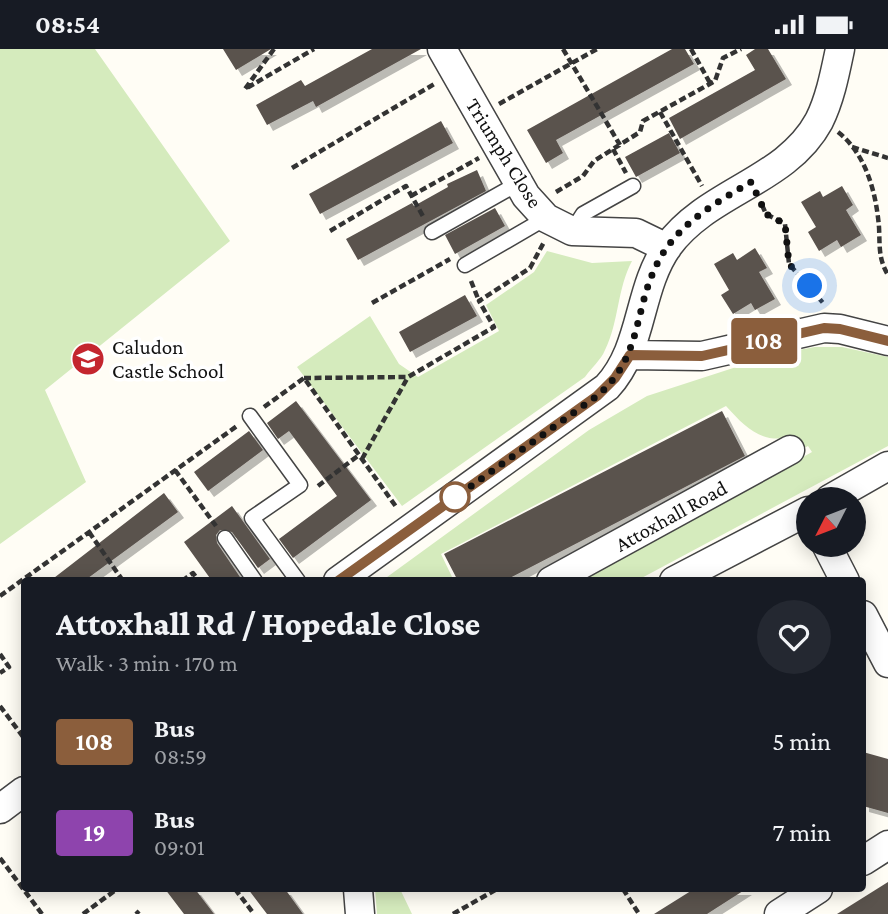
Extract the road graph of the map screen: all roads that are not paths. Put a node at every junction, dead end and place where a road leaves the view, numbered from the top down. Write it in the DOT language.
graph roads {
  1 [pos="840,49"];
  2 [pos="448,60"];
  3 [pos="519,183"];
  4 [pos="633,186"];
  5 [pos="557,225"];
  6 [pos="432,232"];
  7 [pos="667,248"];
  8 [pos="465,265"];
  9 [pos="888,341"];
  10 [pos="630,355"];
  11 [pos="250,417"];
  12 [pos="790,450"];
  13 [pos="888,466"];
  14 [pos="851,487"];
  15 [pos="796,517"];
  16 [pos="225,538"];
  17 [pos="833,557"];
  18 [pos="252,577"];
  19 [pos="295,577"];
  20 [pos="344,577"];
  21 [pos="558,577"];
  22 [pos="682,577"];
  23 [pos="843,577"];
  24 [pos="866,621"];
  25 [pos="888,663"];
  26 [pos="21,793"];
  27 [pos="0,809"];
  28 [pos="888,845"];
  29 [pos="866,859"];
  30 [pos="358,892"];
  31 [pos="813,892"];
  32 [pos="360,914"];
  33 [pos="779,914"];
  1 -- 7 [label="street"];
  2 -- 3 [label="street, Triumph Close"];
  3 -- 5 [label="street, Triumph Close"];
  3 -- 6 [label="lane"];
  4 -- 5 [label="lane"];
  5 -- 7 [label="street"];
  5 -- 8 [label="lane"];
  7 -- 10 [label="street"];
  9 -- 10 [label="street"];
  10 -- 20 [label="street"];
  11 -- 19 [label="lane"];
  12 -- 21 [label="street, Attoxhall Road"];
  13 -- 14 [label="street"];
  15 -- 22 [label="street"];
  16 -- 18 [label="lane"];
  17 -- 23 [label="street"];
  24 -- 25 [label="street"];
  26 -- 27 [label="street"];
  28 -- 29 [label="street"];
  30 -- 32 [label="street"];
  31 -- 33 [label="street"];
}
